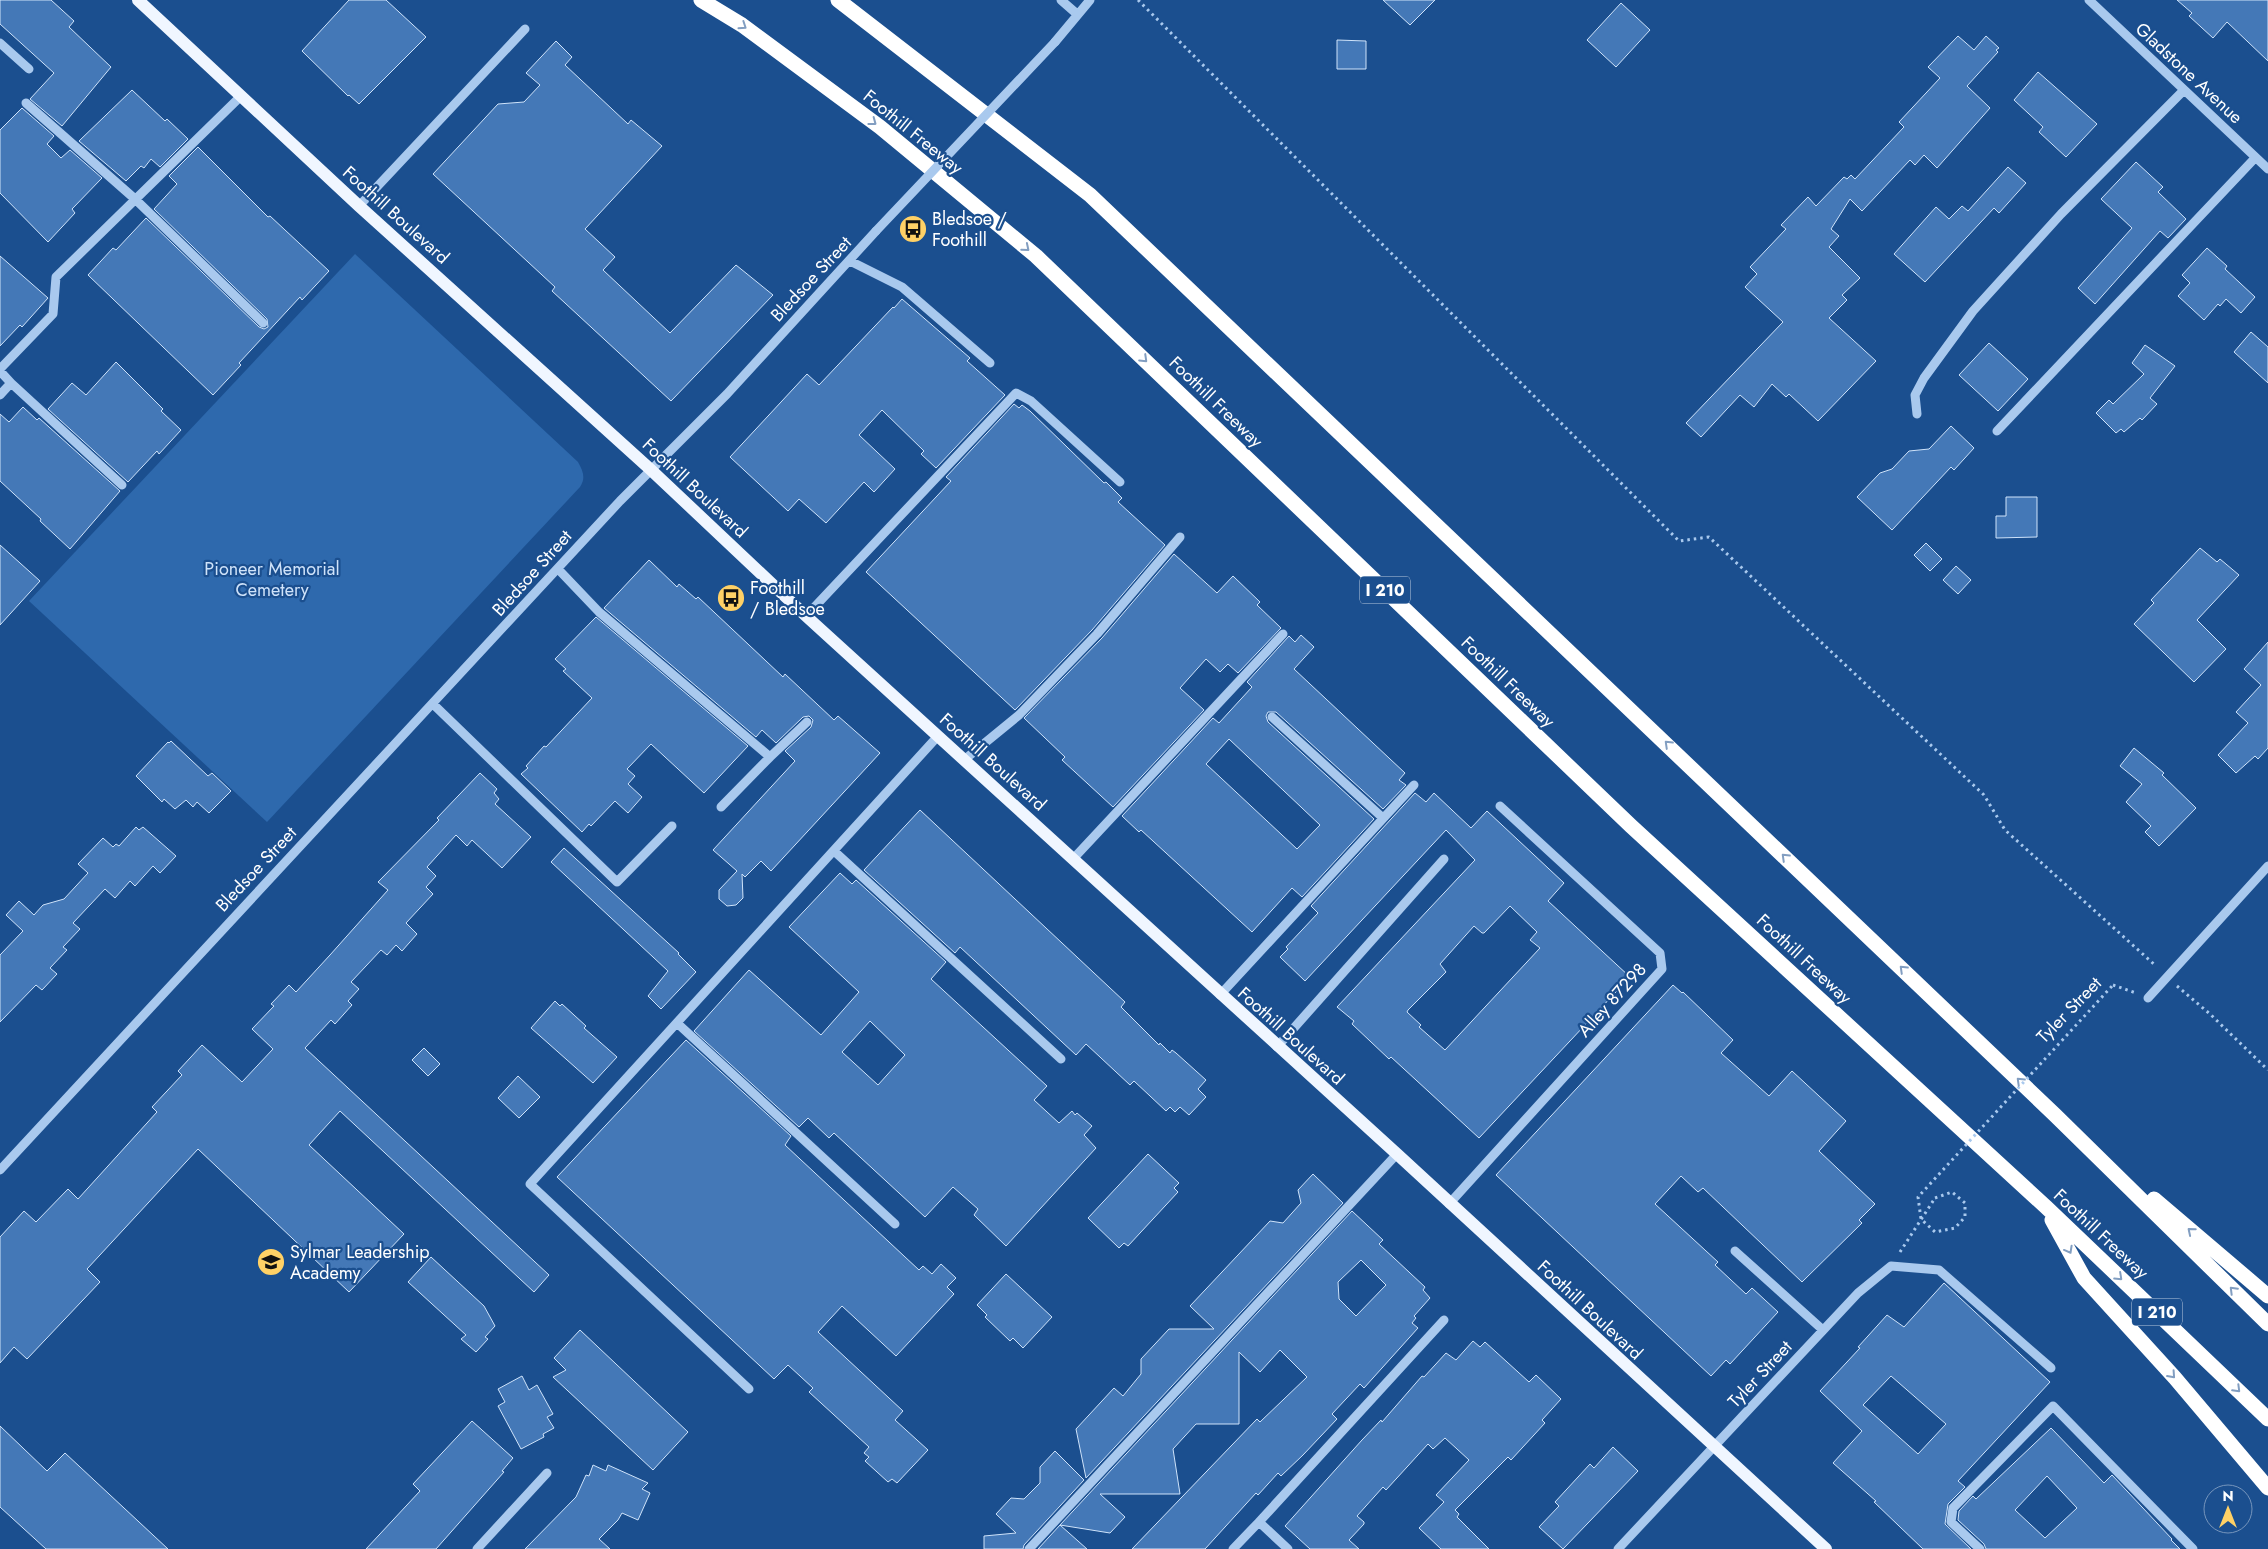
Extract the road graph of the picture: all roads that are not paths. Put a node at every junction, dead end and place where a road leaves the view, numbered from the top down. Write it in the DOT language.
graph roads {
  1 [pos="138,0"];
  2 [pos="701,0"];
  3 [pos="838,0"];
  4 [pos="1061,0"];
  5 [pos="1090,0"];
  6 [pos="2089,0"];
  7 [pos="1078,14"];
  8 [pos="525,29"];
  9 [pos="0,43"];
  10 [pos="29,69"];
  11 [pos="2184,90"];
  12 [pos="240,97"];
  13 [pos="26,103"];
  14 [pos="2256,158"];
  15 [pos="2268,169"];
  16 [pos="135,199"];
  17 [pos="360,206"];
  18 [pos="850,261"];
  19 [pos="263,323"];
  20 [pos="990,363"];
  21 [pos="0,370"];
  22 [pos="11,383"];
  23 [pos="0,395"];
  24 [pos="1917,414"];
  25 [pos="1997,432"];
  26 [pos="650,469"];
  27 [pos="1120,482"];
  28 [pos="122,485"];
  29 [pos="1180,537"];
  30 [pos="558,569"];
  31 [pos="806,616"];
  32 [pos="1283,634"];
  33 [pos="433,704"];
  34 [pos="1272,717"];
  35 [pos="807,722"];
  36 [pos="938,736"];
  37 [pos="770,757"];
  38 [pos="964,760"];
  39 [pos="1414,786"];
  40 [pos="1500,806"];
  41 [pos="722,807"];
  42 [pos="1383,818"];
  43 [pos="672,826"];
  44 [pos="834,851"];
  45 [pos="1073,859"];
  46 [pos="1444,859"];
  47 [pos="2268,866"];
  48 [pos="1220,994"];
  49 [pos="2148,998"];
  50 [pos="677,1023"];
  51 [pos="1277,1047"];
  52 [pos="1061,1059"];
  53 [pos="2055,1115"];
  54 [pos="1397,1154"];
  55 [pos="0,1170"];
  56 [pos="1449,1204"];
  57 [pos="2046,1207"];
  58 [pos="895,1224"];
  59 [pos="1735,1251"];
  60 [pos="2268,1296"];
  61 [pos="1444,1320"];
  62 [pos="2268,1324"];
  63 [pos="1823,1330"];
  64 [pos="2050,1368"];
  65 [pos="749,1389"];
  66 [pos="2268,1419"];
  67 [pos="1713,1446"];
  68 [pos="547,1473"];
  69 [pos="2268,1488"];
  70 [pos="1259,1522"];
  71 [pos="477,1549"];
  72 [pos="1029,1549"];
  73 [pos="1233,1549"];
  74 [pos="1288,1549"];
  75 [pos="1618,1549"];
  76 [pos="1826,1549"];
  77 [pos="1980,1549"];
  78 [pos="2193,1549"];
  1 -- 12 [label="main road, Foothill Boulevard"];
  2 -- 57 [label="highway, Foothill Freeway / I 210, one-way"];
  53 -- 3 [label="highway, one-way"];
  4 -- 7 [label="street"];
  5 -- 7 [label="street, Bledsoe Street"];
  6 -- 11 [label="street, Gladstone Avenue"];
  7 -- 18 [label="street, Bledsoe Street, bridge"];
  8 -- 17 [label="street"];
  9 -- 10 [label="street"];
  11 -- 14 [label="street, Gladstone Avenue"];
  11 -- 24 [label="street"];
  12 -- 16 [label="street"];
  12 -- 17 [label="main road, Foothill Boulevard"];
  13 -- 16 [label="street"];
  14 -- 15 [label="street, Gladstone Avenue"];
  14 -- 25 [label="street"];
  16 -- 19 [label="street"];
  16 -- 21 [label="street"];
  17 -- 26 [label="main road, Foothill Boulevard"];
  18 -- 20 [label="street"];
  18 -- 26 [label="street, Bledsoe Street"];
  21 -- 22 [label="street"];
  22 -- 23 [label="street"];
  22 -- 28 [label="street"];
  26 -- 30 [label="street, Bledsoe Street"];
  26 -- 31 [label="main road, Foothill Boulevard"];
  27 -- 31 [label="street"];
  29 -- 38 [label="street"];
  30 -- 33 [label="street, Bledsoe Street"];
  30 -- 37 [label="street"];
  31 -- 36 [label="main road, Foothill Boulevard"];
  32 -- 45 [label="street"];
  33 -- 43 [label="street"];
  33 -- 55 [label="street, Bledsoe Street"];
  34 -- 42 [label="street"];
  35 -- 37 [label="street"];
  36 -- 38 [label="main road, Foothill Boulevard"];
  36 -- 44 [label="street"];
  37 -- 41 [label="street"];
  38 -- 45 [label="main road, Foothill Boulevard"];
  39 -- 42 [label="street"];
  40 -- 56 [label="street, Alley 87298"];
  42 -- 48 [label="street"];
  44 -- 50 [label="street"];
  44 -- 52 [label="street"];
  45 -- 48 [label="main road, Foothill Boulevard"];
  46 -- 51 [label="street"];
  47 -- 49 [label="street"];
  48 -- 51 [label="main road, Foothill Boulevard"];
  50 -- 58 [label="street"];
  50 -- 65 [label="street"];
  51 -- 54 [label="main road, Foothill Boulevard"];
  60 -- 53 [label="highway, one-way"];
  62 -- 53 [label="highway, one-way"];
  54 -- 56 [label="main road, Foothill Boulevard"];
  54 -- 72 [label="street"];
  56 -- 67 [label="main road, Foothill Boulevard"];
  57 -- 66 [label="highway, Foothill Freeway / I 210, one-way"];
  57 -- 69 [label="highway, one-way"];
  59 -- 63 [label="street"];
  61 -- 70 [label="street"];
  63 -- 64 [label="street, Tyler Street"];
  63 -- 67 [label="street, Tyler Street"];
  67 -- 75 [label="street, Tyler Street"];
  67 -- 76 [label="main road, Foothill Boulevard"];
  68 -- 71 [label="street"];
  70 -- 73 [label="street"];
  70 -- 74 [label="street"];
  77 -- 78 [label="street"];
}
